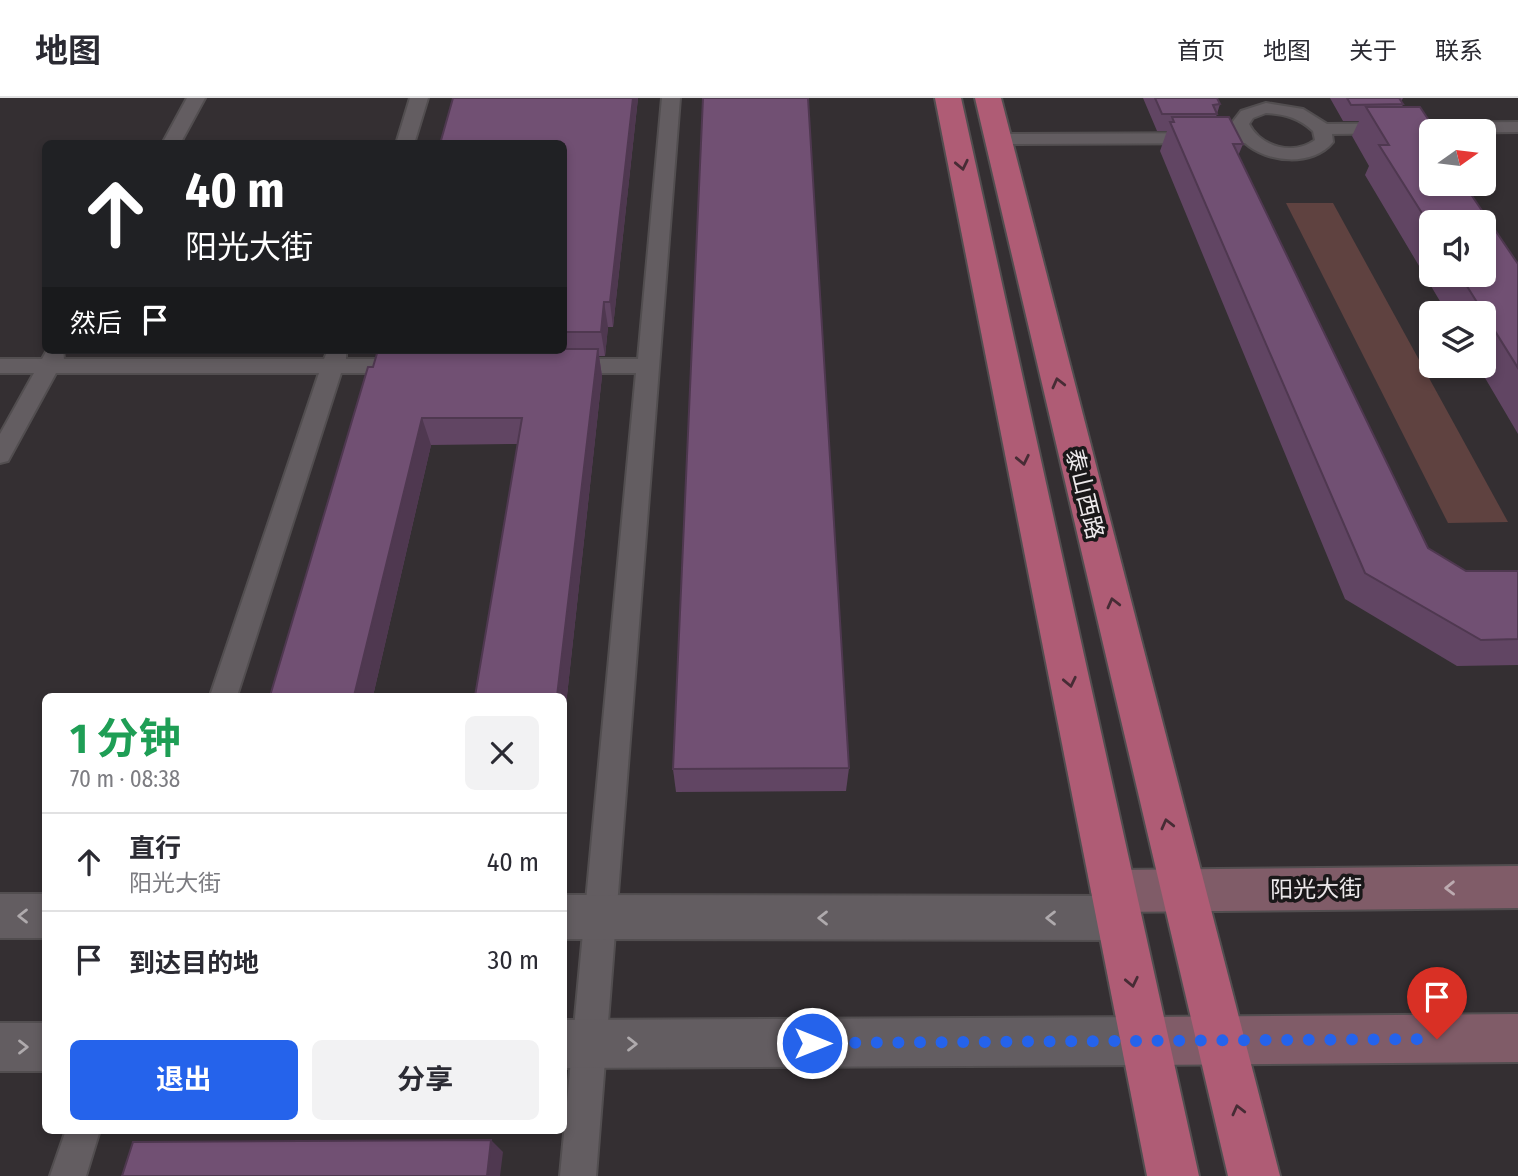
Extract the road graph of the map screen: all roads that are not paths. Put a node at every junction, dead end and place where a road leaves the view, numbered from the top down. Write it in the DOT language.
graph roads {
  1 [pos="196,98"];
  2 [pos="419,98"];
  3 [pos="671,98"];
  4 [pos="948,98"];
  5 [pos="988,98"];
  6 [pos="1518,127"];
  7 [pos="1496,128"];
  8 [pos="1322,129"];
  9 [pos="1419,133"];
  10 [pos="1247,138"];
  11 [pos="998,139"];
  12 [pos="173,140"];
  13 [pos="406,140"];
  14 [pos="53,358"];
  15 [pos="335,358"];
  16 [pos="0,366"];
  17 [pos="428,366"];
  18 [pos="538,366"];
  19 [pos="648,366"];
  20 [pos="0,455"];
  21 [pos="225,693"];
  22 [pos="1518,887"];
  23 [pos="1184,891"];
  24 [pos="1116,905"];
  25 [pos="0,916"];
  26 [pos="42,916"];
  27 [pos="582,917"];
  28 [pos="1518,1038"];
  29 [pos="1145,1041"];
  30 [pos="1220,1041"];
  31 [pos="577,1044"];
  32 [pos="0,1047"];
  33 [pos="42,1047"];
  34 [pos="82,1134"];
  35 [pos="68,1176"];
  36 [pos="578,1176"];
  37 [pos="1173,1176"];
  38 [pos="1254,1176"];
  1 -- 12 [label="lane"];
  2 -- 13 [label="lane"];
  3 -- 19 [label="lane"];
  4 -- 24 [label="highway, one-way"];
  5 -- 11 [label="highway, 泰山西路"];
  6 -- 7 [label="lane"];
  8 -- 9 [label="lane"];
  8 -- 10 [label="lane"];
  8 -- 10 [label="lane"];
  10 -- 11 [label="lane"];
  23 -- 11 [label="highway, 泰山西路, one-way"];
  14 -- 15 [label="lane"];
  14 -- 16 [label="lane"];
  14 -- 20 [label="lane"];
  15 -- 17 [label="lane"];
  15 -- 21 [label="lane"];
  18 -- 19 [label="lane"];
  19 -- 27 [label="lane"];
  22 -- 23 [label="main road, 阳光大街, one-way"];
  23 -- 24 [label="main road, 阳光大街"];
  23 -- 30 [label="highway, 泰山西路"];
  24 -- 27 [label="street, one-way"];
  24 -- 29 [label="highway, one-way"];
  26 -- 25 [label="street, one-way"];
  27 -- 31 [label="lane"];
  28 -- 30 [label="main road"];
  29 -- 30 [label="main road"];
  31 -- 29 [label="street, one-way"];
  29 -- 37 [label="highway"];
  38 -- 30 [label="highway, 泰山西路, one-way"];
  31 -- 36 [label="lane"];
  32 -- 33 [label="street, one-way"];
  34 -- 35 [label="lane"];
}
